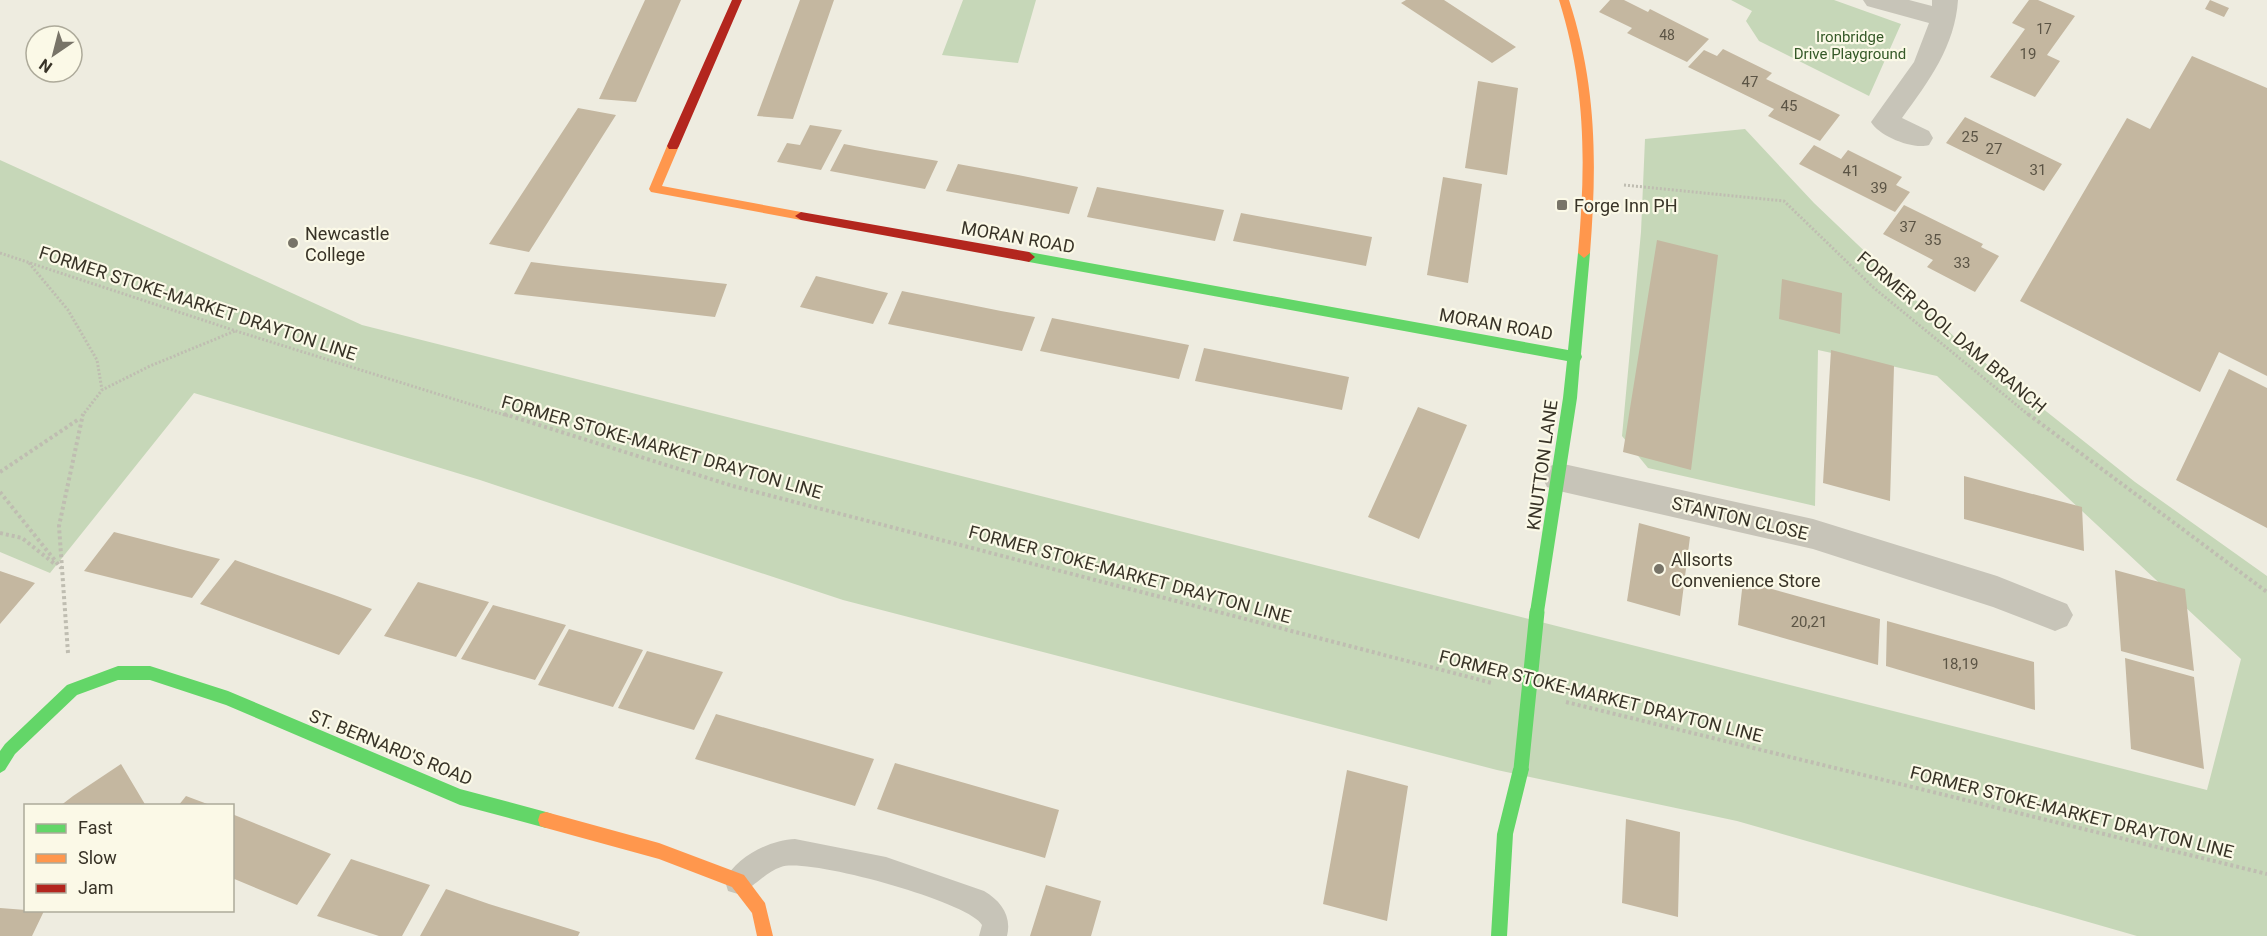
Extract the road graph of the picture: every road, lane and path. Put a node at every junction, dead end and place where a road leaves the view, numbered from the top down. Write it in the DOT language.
graph roads {
  1 [pos="737,0"];
  2 [pos="1564,0"];
  3 [pos="1876,0"];
  4 [pos="1945,9"];
  5 [pos="1919,138"];
  6 [pos="1590,182"];
  7 [pos="0,253"];
  8 [pos="28,262"];
  9 [pos="236,331"];
  10 [pos="1576,357"];
  11 [pos="102,390"];
  12 [pos="80,418"];
  13 [pos="0,472"];
  14 [pos="1559,477"];
  15 [pos="0,492"];
  16 [pos="0,532"];
  17 [pos="61,569"];
  18 [pos="2267,591"];
  19 [pos="2055,615"];
  20 [pos="1499,685"];
  21 [pos="72,690"];
  22 [pos="1557,699"];
  23 [pos="0,765"];
  24 [pos="2267,874"];
  25 [pos="738,881"];
  26 [pos="765,936"];
  27 [pos="993,936"];
  28 [pos="1499,936"];
  1 -- 10 [label="street, MORAN ROAD"];
  2 -- 6 [label="street, KNUTTON LANE"];
  3 -- 4 [label="street"];
  4 -- 5 [label="street"];
  6 -- 10 [label="street, KNUTTON LANE"];
  6 -- 18 [label="path, FORMER POOL DAM BRANCH"];
  7 -- 8 [label="path, FORMER STOKE-MARKET DRAYTON LINE"];
  8 -- 9 [label="path, FORMER STOKE-MARKET DRAYTON LINE"];
  8 -- 11 [label="path"];
  9 -- 11 [label="path"];
  9 -- 20 [label="path, FORMER STOKE-MARKET DRAYTON LINE"];
  10 -- 14 [label="street, KNUTTON LANE"];
  11 -- 12 [label="path"];
  12 -- 13 [label="path"];
  12 -- 17 [label="path"];
  14 -- 19 [label="street, STANTON CLOSE"];
  14 -- 28 [label="street, KNUTTON LANE, bridge"];
  15 -- 17 [label="path"];
  16 -- 17 [label="path"];
  17 -- 21 [label="path"];
  21 -- 23 [label="street, ST. BERNARD'S ROAD"];
  21 -- 25 [label="street, ST. BERNARD'S ROAD"];
  22 -- 24 [label="path, FORMER STOKE-MARKET DRAYTON LINE"];
  25 -- 26 [label="street"];
  25 -- 27 [label="lane"];
}
